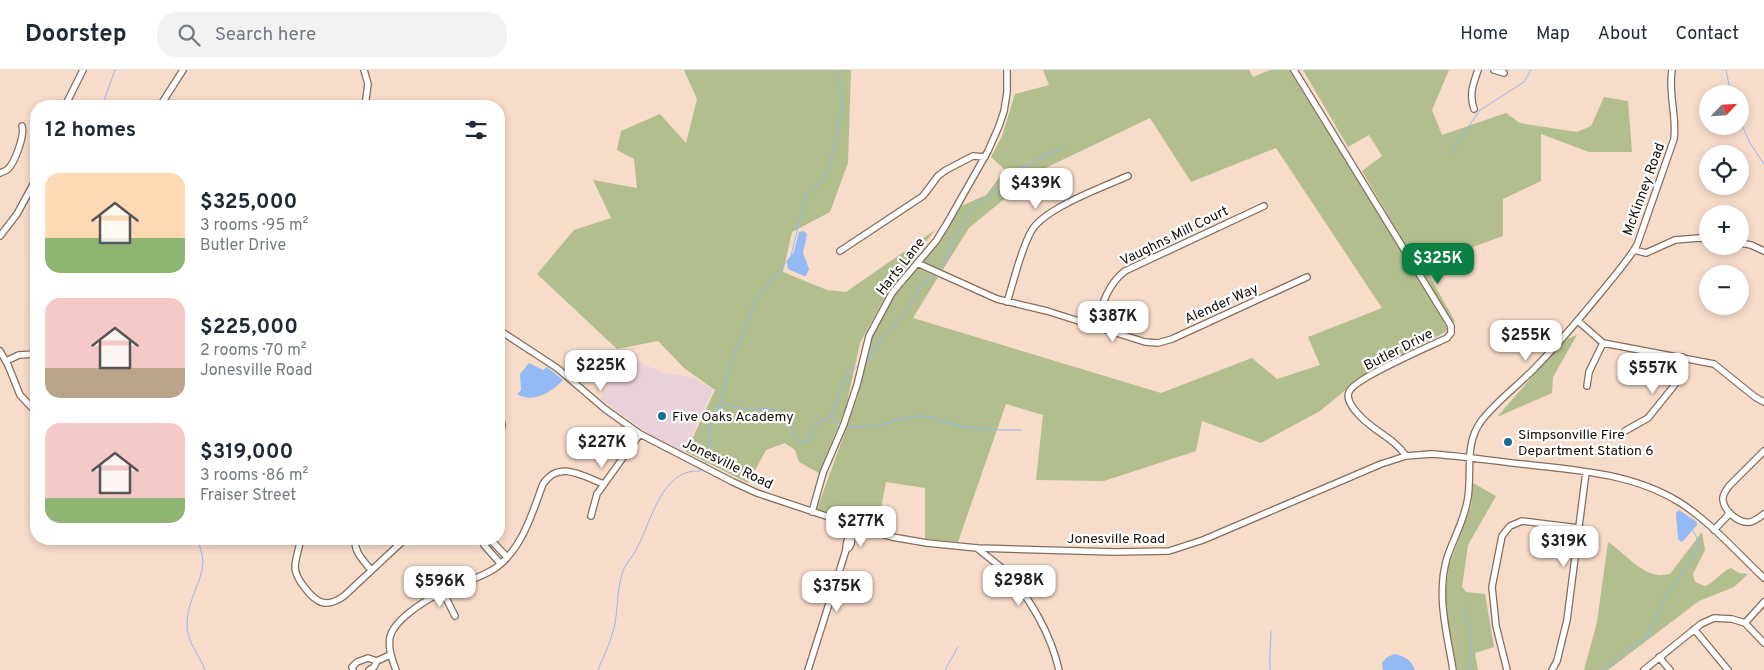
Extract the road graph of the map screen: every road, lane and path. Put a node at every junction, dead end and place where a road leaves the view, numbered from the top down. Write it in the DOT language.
graph roads {
  1 [pos="84,70"];
  2 [pos="184,70"];
  3 [pos="364,70"];
  4 [pos="1007,70"];
  5 [pos="1294,70"];
  6 [pos="1478,70"];
  7 [pos="1494,70"];
  8 [pos="1672,70"];
  9 [pos="1504,73"];
  10 [pos="68,100"];
  11 [pos="164,100"];
  12 [pos="366,100"];
  13 [pos="1474,109"];
  14 [pos="22,126"];
  15 [pos="985,157"];
  16 [pos="0,173"];
  17 [pos="1128,176"];
  18 [pos="30,190"];
  19 [pos="1264,206"];
  20 [pos="0,236"];
  21 [pos="1699,238"];
  22 [pos="1749,245"];
  23 [pos="1634,250"];
  24 [pos="840,251"];
  25 [pos="1764,251"];
  26 [pos="917,263"];
  27 [pos="1307,278"];
  28 [pos="1006,302"];
  29 [pos="1578,321"];
  30 [pos="1096,326"];
  31 [pos="505,334"];
  32 [pos="1603,343"];
  33 [pos="0,351"];
  34 [pos="30,354"];
  35 [pos="1682,357"];
  36 [pos="6,361"];
  37 [pos="1587,386"];
  38 [pos="1764,402"];
  39 [pos="30,406"];
  40 [pos="1625,431"];
  41 [pos="640,434"];
  42 [pos="1764,451"];
  43 [pos="1406,456"];
  44 [pos="1469,458"];
  45 [pos="1586,472"];
  46 [pos="604,484"];
  47 [pos="812,512"];
  48 [pos="1730,513"];
  49 [pos="1764,514"];
  50 [pos="591,516"];
  51 [pos="854,525"];
  52 [pos="1579,528"];
  53 [pos="1714,530"];
  54 [pos="300,545"];
  55 [pos="355,545"];
  56 [pos="398,545"];
  57 [pos="484,545"];
  58 [pos="495,545"];
  59 [pos="977,548"];
  60 [pos="506,556"];
  61 [pos="500,563"];
  62 [pos="371,570"];
  63 [pos="1764,578"];
  64 [pos="443,592"];
  65 [pos="1764,602"];
  66 [pos="455,616"];
  67 [pos="1745,623"];
  68 [pos="1694,629"];
  69 [pos="1764,643"];
  70 [pos="390,655"];
  71 [pos="1660,657"];
  72 [pos="376,660"];
  73 [pos="353,670"];
  74 [pos="369,670"];
  75 [pos="396,670"];
  76 [pos="808,670"];
  77 [pos="1059,670"];
  78 [pos="1453,670"];
  79 [pos="1507,670"];
  80 [pos="1552,670"];
  81 [pos="1644,670"];
  82 [pos="1670,670"];
  83 [pos="1728,670"];
  1 -- 10 [label="street"];
  2 -- 11 [label="street"];
  3 -- 12 [label="street"];
  4 -- 15 [label="street, Harts Lane"];
  5 -- 43 [label="street, Butler Drive"];
  6 -- 13 [label="street"];
  7 -- 9 [label="street"];
  8 -- 23 [label="street, McKinney Road"];
  14 -- 16 [label="street"];
  15 -- 24 [label="street"];
  15 -- 26 [label="street, Harts Lane"];
  17 -- 28 [label="street"];
  18 -- 20 [label="street"];
  19 -- 30 [label="street, Vaughns Mill Court"];
  21 -- 23 [label="street"];
  22 -- 25 [label="street"];
  23 -- 29 [label="street, McKinney Road"];
  26 -- 28 [label="street, Alender Way"];
  26 -- 47 [label="street, Harts Lane"];
  27 -- 30 [label="street, Alender Way"];
  28 -- 30 [label="street, Alender Way"];
  29 -- 32 [label="street"];
  29 -- 44 [label="street, McKinney Road"];
  31 -- 41 [label="street, Jonesville Road"];
  32 -- 35 [label="street"];
  32 -- 37 [label="street"];
  33 -- 36 [label="street"];
  34 -- 36 [label="street"];
  35 -- 38 [label="street"];
  35 -- 40 [label="street"];
  36 -- 39 [label="street"];
  41 -- 46 [label="street"];
  41 -- 47 [label="street, Jonesville Road"];
  42 -- 48 [label="street"];
  43 -- 44 [label="street, Jonesville Road"];
  43 -- 59 [label="street, Jonesville Road"];
  44 -- 45 [label="street, Jonesville Road"];
  44 -- 78 [label="street, McKinney Road"];
  45 -- 52 [label="street"];
  45 -- 53 [label="street, Jonesville Road"];
  46 -- 50 [label="street"];
  46 -- 60 [label="street"];
  47 -- 51 [label="street, Jonesville Road"];
  48 -- 49 [label="street"];
  48 -- 53 [label="street"];
  51 -- 59 [label="street, Jonesville Road"];
  51 -- 76 [label="street"];
  52 -- 79 [label="street"];
  52 -- 80 [label="street"];
  53 -- 63 [label="street, Jonesville Road"];
  54 -- 62 [label="street"];
  55 -- 62 [label="street"];
  56 -- 62 [label="street"];
  57 -- 61 [label="street"];
  58 -- 60 [label="street"];
  59 -- 77 [label="street"];
  60 -- 61 [label="street"];
  61 -- 64 [label="street"];
  64 -- 66 [label="street"];
  64 -- 70 [label="street"];
  65 -- 67 [label="street"];
  67 -- 68 [label="street"];
  67 -- 69 [label="street"];
  68 -- 71 [label="street"];
  68 -- 83 [label="street"];
  70 -- 72 [label="street"];
  70 -- 75 [label="street"];
  71 -- 81 [label="street"];
  71 -- 82 [label="street"];
  72 -- 73 [label="street"];
  72 -- 74 [label="street"];
}
